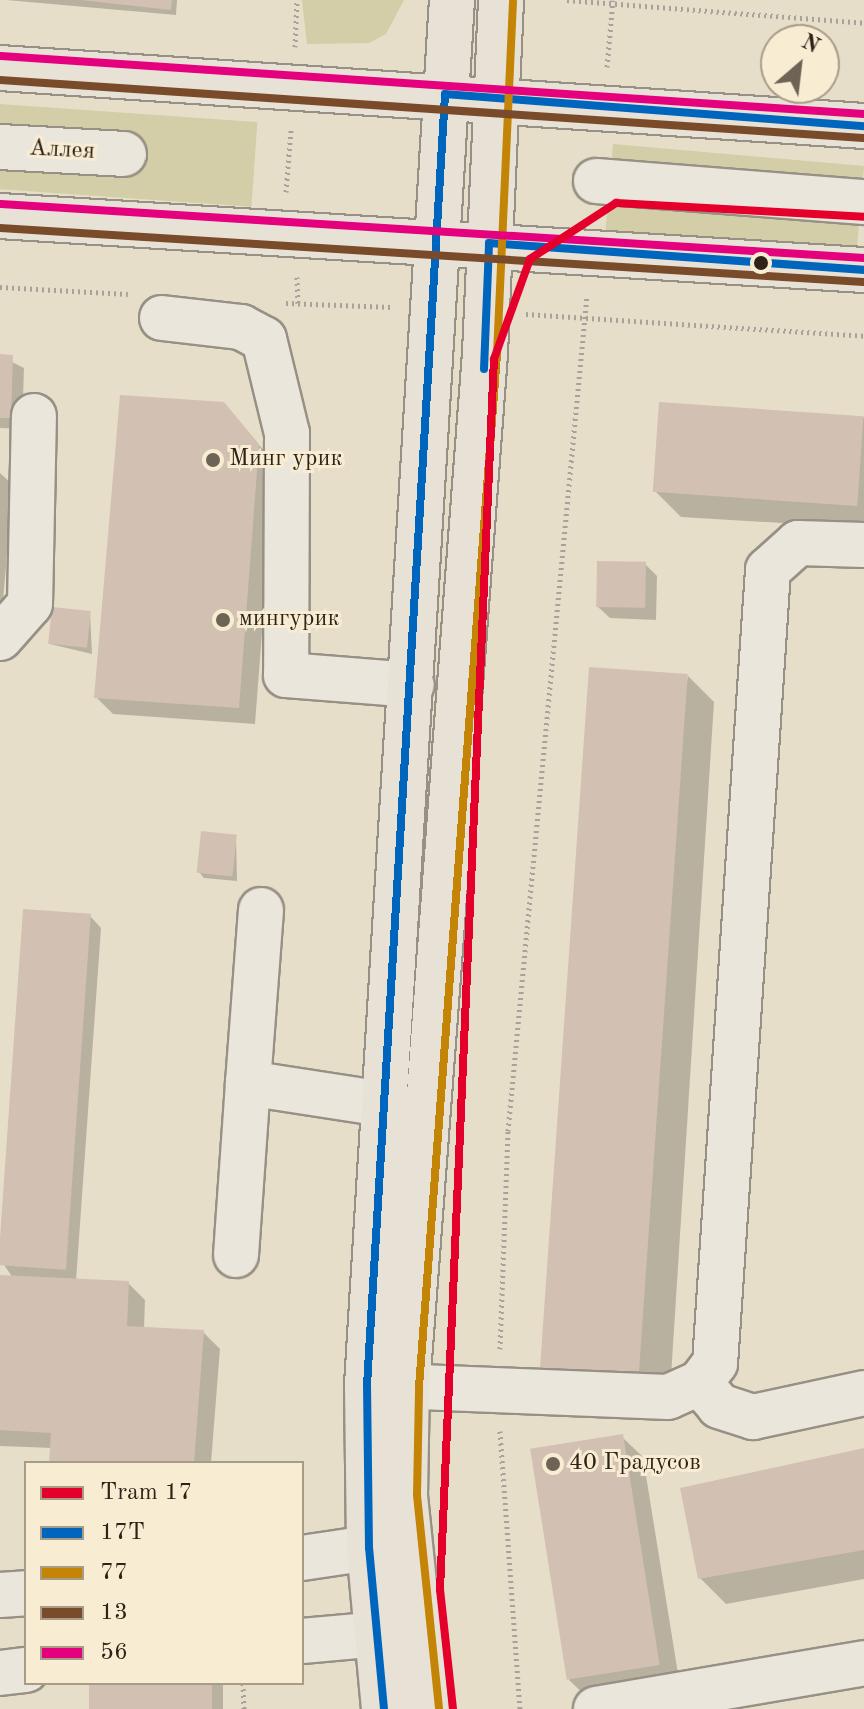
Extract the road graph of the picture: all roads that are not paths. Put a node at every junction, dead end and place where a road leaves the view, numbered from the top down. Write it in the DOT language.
graph roads {
  1 [pos="452,0"];
  2 [pos="501,0"];
  3 [pos="0,68"];
  4 [pos="445,94"];
  5 [pos="496,98"];
  6 [pos="864,126"];
  7 [pos="0,147"];
  8 [pos="124,154"];
  9 [pos="596,181"];
  10 [pos="864,202"];
  11 [pos="0,216"];
  12 [pos="435,240"];
  13 [pos="489,243"];
  14 [pos="864,270"];
  15 [pos="162,318"];
  16 [pos="34,416"];
  17 [pos="864,545"];
  18 [pos="0,638"];
  19 [pos="412,685"];
  20 [pos="261,910"];
  21 [pos="248,1083"];
  22 [pos="384,1104"];
  23 [pos="236,1255"];
  24 [pos="700,1383"];
  25 [pos="387,1386"];
  26 [pos="864,1393"];
  27 [pos="369,1548"];
  28 [pos="304,1558"];
  29 [pos="24,1593"];
  30 [pos="0,1595"];
  31 [pos="395,1634"];
  32 [pos="304,1641"];
  33 [pos="864,1663"];
  34 [pos="24,1670"];
  35 [pos="0,1673"];
  36 [pos="384,1709"];
  37 [pos="427,1709"];
  38 [pos="596,1709"];
  1 -- 4 [label="main road"];
  2 -- 5 [label="main road"];
  3 -- 4 [label="main road"];
  4 -- 5 [label="main road"];
  4 -- 12 [label="main road"];
  5 -- 6 [label="main road"];
  5 -- 13 [label="main road"];
  7 -- 8 [label="street, Аллея"];
  9 -- 10 [label="street"];
  11 -- 12 [label="main road"];
  12 -- 13 [label="main road"];
  12 -- 19 [label="main road"];
  13 -- 14 [label="main road"];
  13 -- 25 [label="main road"];
  15 -- 19 [label="street"];
  16 -- 18 [label="street"];
  17 -- 24 [label="street"];
  19 -- 22 [label="main road"];
  20 -- 21 [label="street"];
  21 -- 22 [label="street"];
  21 -- 23 [label="street"];
  22 -- 25 [label="main road"];
  24 -- 25 [label="street"];
  24 -- 26 [label="street"];
  25 -- 27 [label="main road"];
  25 -- 31 [label="main road"];
  27 -- 28 [label="street"];
  27 -- 31 [label="main road"];
  29 -- 30 [label="street"];
  31 -- 32 [label="street"];
  31 -- 36 [label="main road"];
  31 -- 37 [label="main road"];
  33 -- 38 [label="street"];
  34 -- 35 [label="street"];
}
